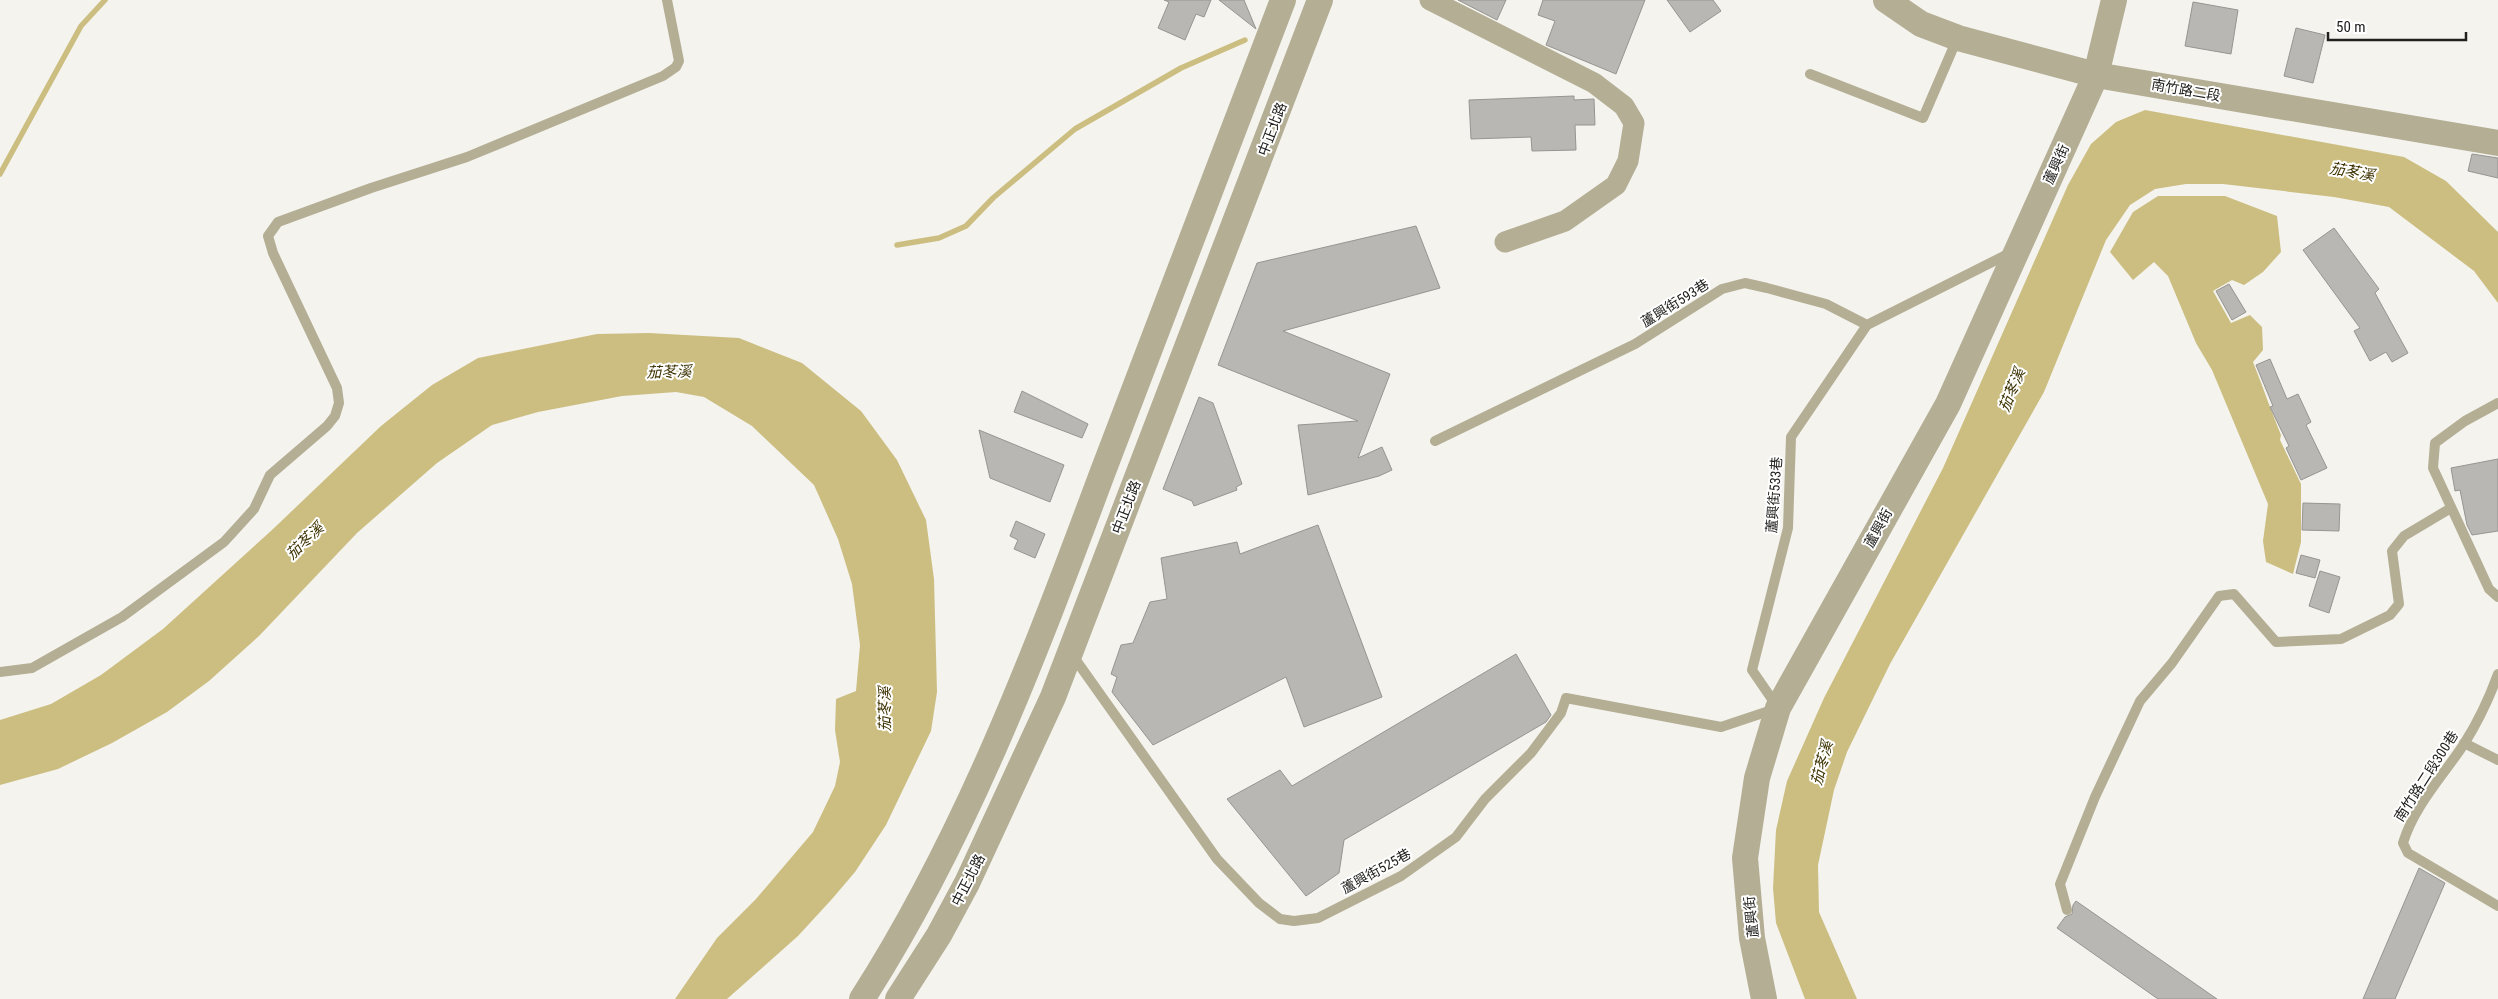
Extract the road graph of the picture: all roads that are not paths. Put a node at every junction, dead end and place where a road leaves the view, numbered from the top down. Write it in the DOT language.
graph roads {
  1 [pos="667,0"];
  2 [pos="1283,0"];
  3 [pos="1320,0"];
  4 [pos="1430,0"];
  5 [pos="1886,0"];
  6 [pos="2114,0"];
  7 [pos="1958,38"];
  8 [pos="1810,74"];
  9 [pos="2096,75"];
  10 [pos="2498,143"];
  11 [pos="1505,242"];
  12 [pos="2017,250"];
  13 [pos="1868,324"];
  14 [pos="2498,403"];
  15 [pos="1435,441"];
  16 [pos="2451,508"];
  17 [pos="2498,597"];
  18 [pos="1070,653"];
  19 [pos="0,672"];
  20 [pos="2498,674"];
  21 [pos="1778,708"];
  22 [pos="2464,743"];
  23 [pos="2498,761"];
  24 [pos="2498,906"];
  25 [pos="2067,910"];
  26 [pos="862,999"];
  27 [pos="898,999"];
  28 [pos="1764,999"];
  1 -- 19 [label="lane"];
  2 -- 26 [label="street"];
  3 -- 18 [label="street, 中正北路"];
  4 -- 11 [label="street"];
  5 -- 7 [label="street, 南竹路二段"];
  6 -- 9 [label="street, 蘆興街"];
  7 -- 8 [label="lane"];
  7 -- 9 [label="street, 南竹路二段"];
  9 -- 10 [label="street, 南竹路二段"];
  9 -- 12 [label="street, 蘆興街"];
  12 -- 13 [label="lane"];
  12 -- 21 [label="street, 蘆興街"];
  13 -- 15 [label="lane, 蘆興街593巷"];
  13 -- 21 [label="lane, 蘆興街533巷"];
  14 -- 16 [label="lane"];
  16 -- 17 [label="lane"];
  16 -- 25 [label="lane"];
  18 -- 21 [label="lane, 蘆興街525巷"];
  18 -- 27 [label="street, 中正北路"];
  20 -- 22 [label="lane, 南竹路二段300巷"];
  21 -- 28 [label="street, 蘆興街"];
  22 -- 23 [label="lane"];
  22 -- 24 [label="lane, 南竹路二段300巷"];
}
